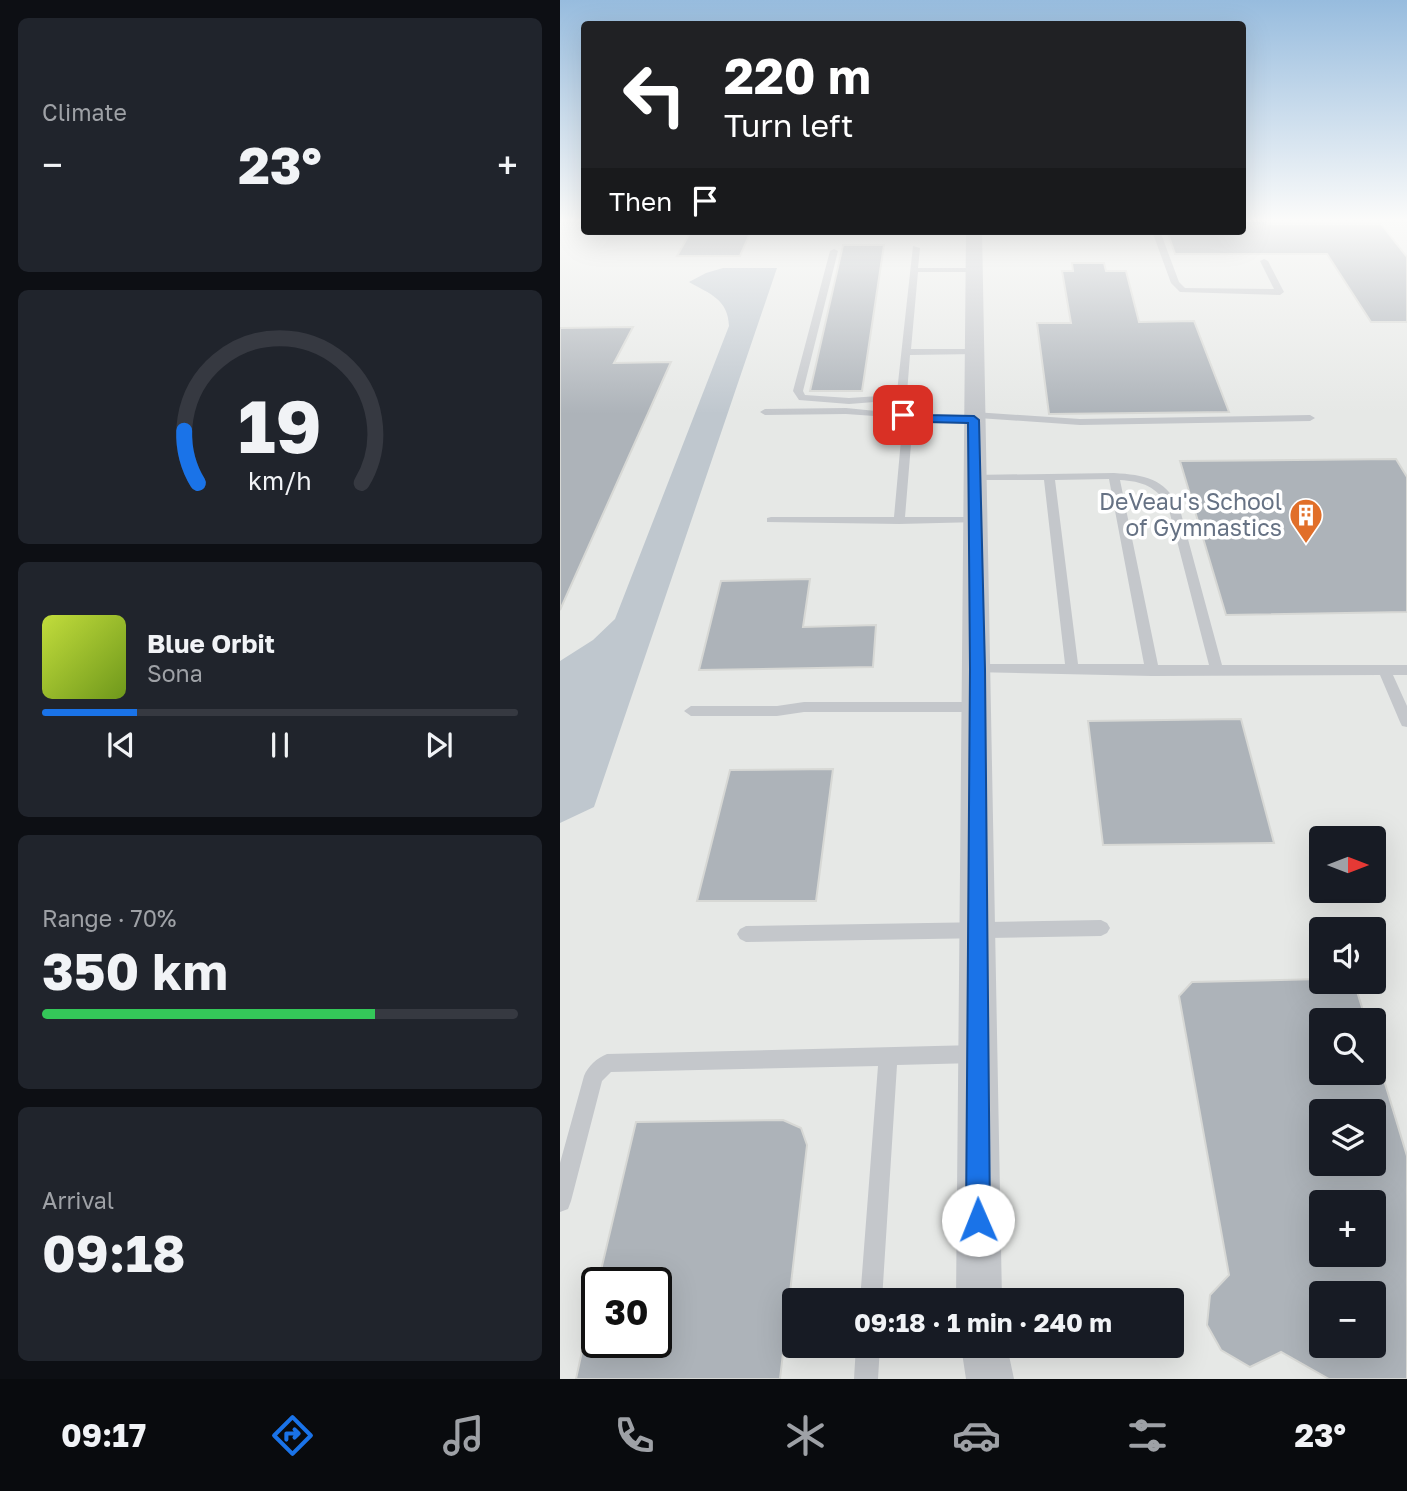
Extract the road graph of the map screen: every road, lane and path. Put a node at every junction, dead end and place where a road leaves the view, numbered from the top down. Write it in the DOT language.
graph roads {
  1 [pos="825,285"];
  2 [pos="913,285"];
  3 [pos="974,285"];
  4 [pos="1178,285"];
  5 [pos="1277,285"];
  6 [pos="906,352"];
  7 [pos="974,352"];
  8 [pos="765,412"];
  9 [pos="908,416"];
  10 [pos="974,417"];
  11 [pos="1310,418"];
  12 [pos="1114,476"];
  13 [pos="976,477"];
  14 [pos="1049,477"];
  15 [pos="771,520"];
  16 [pos="975,520"];
  17 [pos="899,521"];
  18 [pos="977,669"];
  19 [pos="1072,669"];
  20 [pos="1407,670"];
  21 [pos="1152,671"];
  22 [pos="1217,671"];
  23 [pos="1385,671"];
  24 [pos="977,707"];
  25 [pos="691,711"];
  26 [pos="1407,722"];
  27 [pos="1101,928"];
  28 [pos="978,929"];
  29 [pos="746,934"];
  30 [pos="977,1054"];
  31 [pos="888,1056"];
  32 [pos="560,1201"];
  33 [pos="872,1288"];
  34 [pos="979,1288"];
  35 [pos="867,1358"];
  36 [pos="866,1379"];
  1 -- 6 [label="lane"];
  2 -- 6 [label="lane"];
  3 -- 7 [label="street"];
  4 -- 5 [label="lane"];
  6 -- 7 [label="lane"];
  7 -- 10 [label="street"];
  8 -- 9 [label="lane"];
  9 -- 10 [label="lane"];
  9 -- 17 [label="lane"];
  10 -- 11 [label="lane"];
  10 -- 13 [label="street"];
  12 -- 14 [label="lane"];
  12 -- 21 [label="lane"];
  12 -- 22 [label="lane"];
  13 -- 14 [label="lane"];
  13 -- 16 [label="street"];
  14 -- 19 [label="lane"];
  15 -- 17 [label="lane"];
  16 -- 17 [label="lane"];
  16 -- 18 [label="street"];
  18 -- 19 [label="lane"];
  18 -- 24 [label="street"];
  19 -- 21 [label="lane"];
  20 -- 23 [label="lane"];
  21 -- 22 [label="lane"];
  22 -- 23 [label="lane"];
  23 -- 26 [label="lane"];
  24 -- 25 [label="lane"];
  24 -- 28 [label="street"];
  27 -- 28 [label="lane"];
  28 -- 29 [label="lane"];
  28 -- 30 [label="street"];
  30 -- 31 [label="lane"];
  30 -- 34 [label="street"];
  31 -- 32 [label="lane"];
  31 -- 33 [label="lane"];
  35 -- 36 [label="lane"];
}
